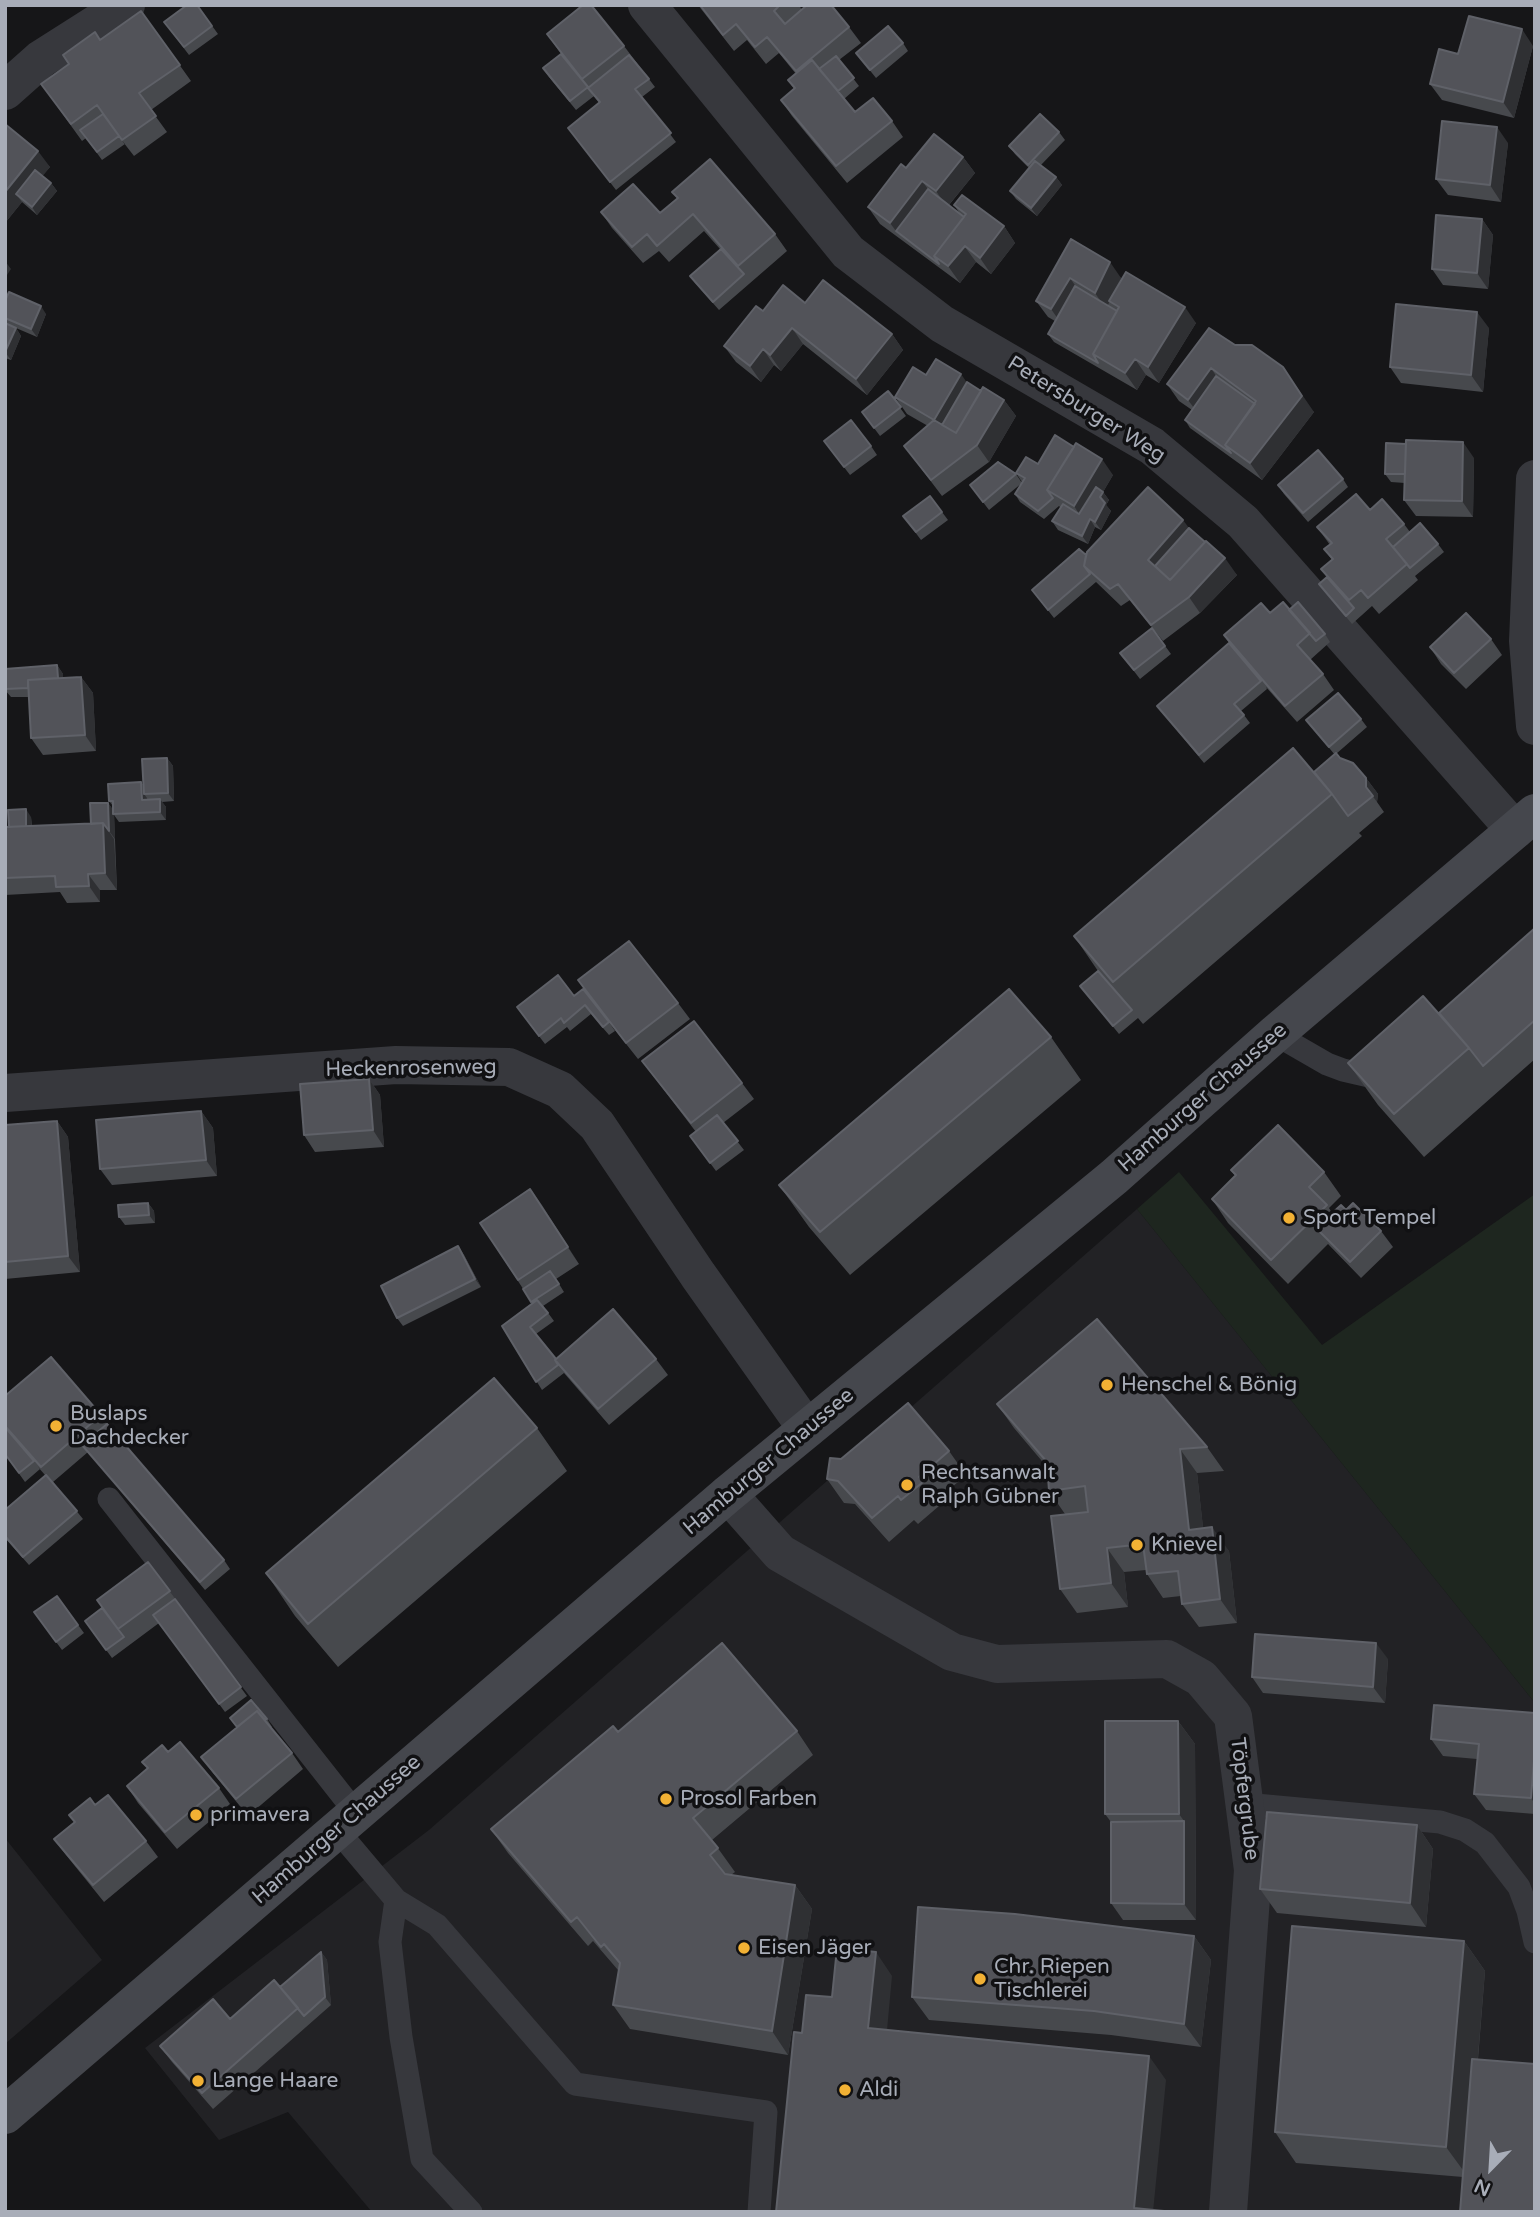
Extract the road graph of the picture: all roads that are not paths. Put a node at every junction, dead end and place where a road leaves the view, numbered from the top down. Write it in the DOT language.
graph roads {
  1 [pos="126,5"];
  2 [pos="647,5"];
  3 [pos="5,91"];
  4 [pos="1535,478"];
  5 [pos="1535,726"];
  6 [pos="1525,821"];
  7 [pos="1275,1034"];
  8 [pos="1401,1059"];
  9 [pos="5,1093"];
  10 [pos="807,1429"];
  11 [pos="728,1494"];
  12 [pos="109,1499"];
  13 [pos="1245,1804"];
  14 [pos="347,1821"];
  15 [pos="396,1900"];
  16 [pos="1535,1942"];
  17 [pos="5,2115"];
  18 [pos="471,2212"];
  19 [pos="759,2212"];
  20 [pos="1228,2212"];
  1 -- 3 [label="street"];
  2 -- 6 [label="street, Petersburger Weg"];
  4 -- 5 [label="street"];
  6 -- 7 [label="main road, Hamburger Chaussee"];
  7 -- 8 [label="lane"];
  7 -- 10 [label="main road, Hamburger Chaussee"];
  9 -- 10 [label="street, Heckenrosenweg"];
  10 -- 11 [label="main road, Hamburger Chaussee"];
  11 -- 13 [label="street, Töpfergrube"];
  11 -- 14 [label="main road, Hamburger Chaussee"];
  12 -- 14 [label="lane"];
  13 -- 16 [label="lane"];
  13 -- 20 [label="street, Töpfergrube"];
  14 -- 15 [label="lane"];
  14 -- 17 [label="main road, Hamburger Chaussee"];
  15 -- 18 [label="lane"];
  15 -- 19 [label="lane"];
}
